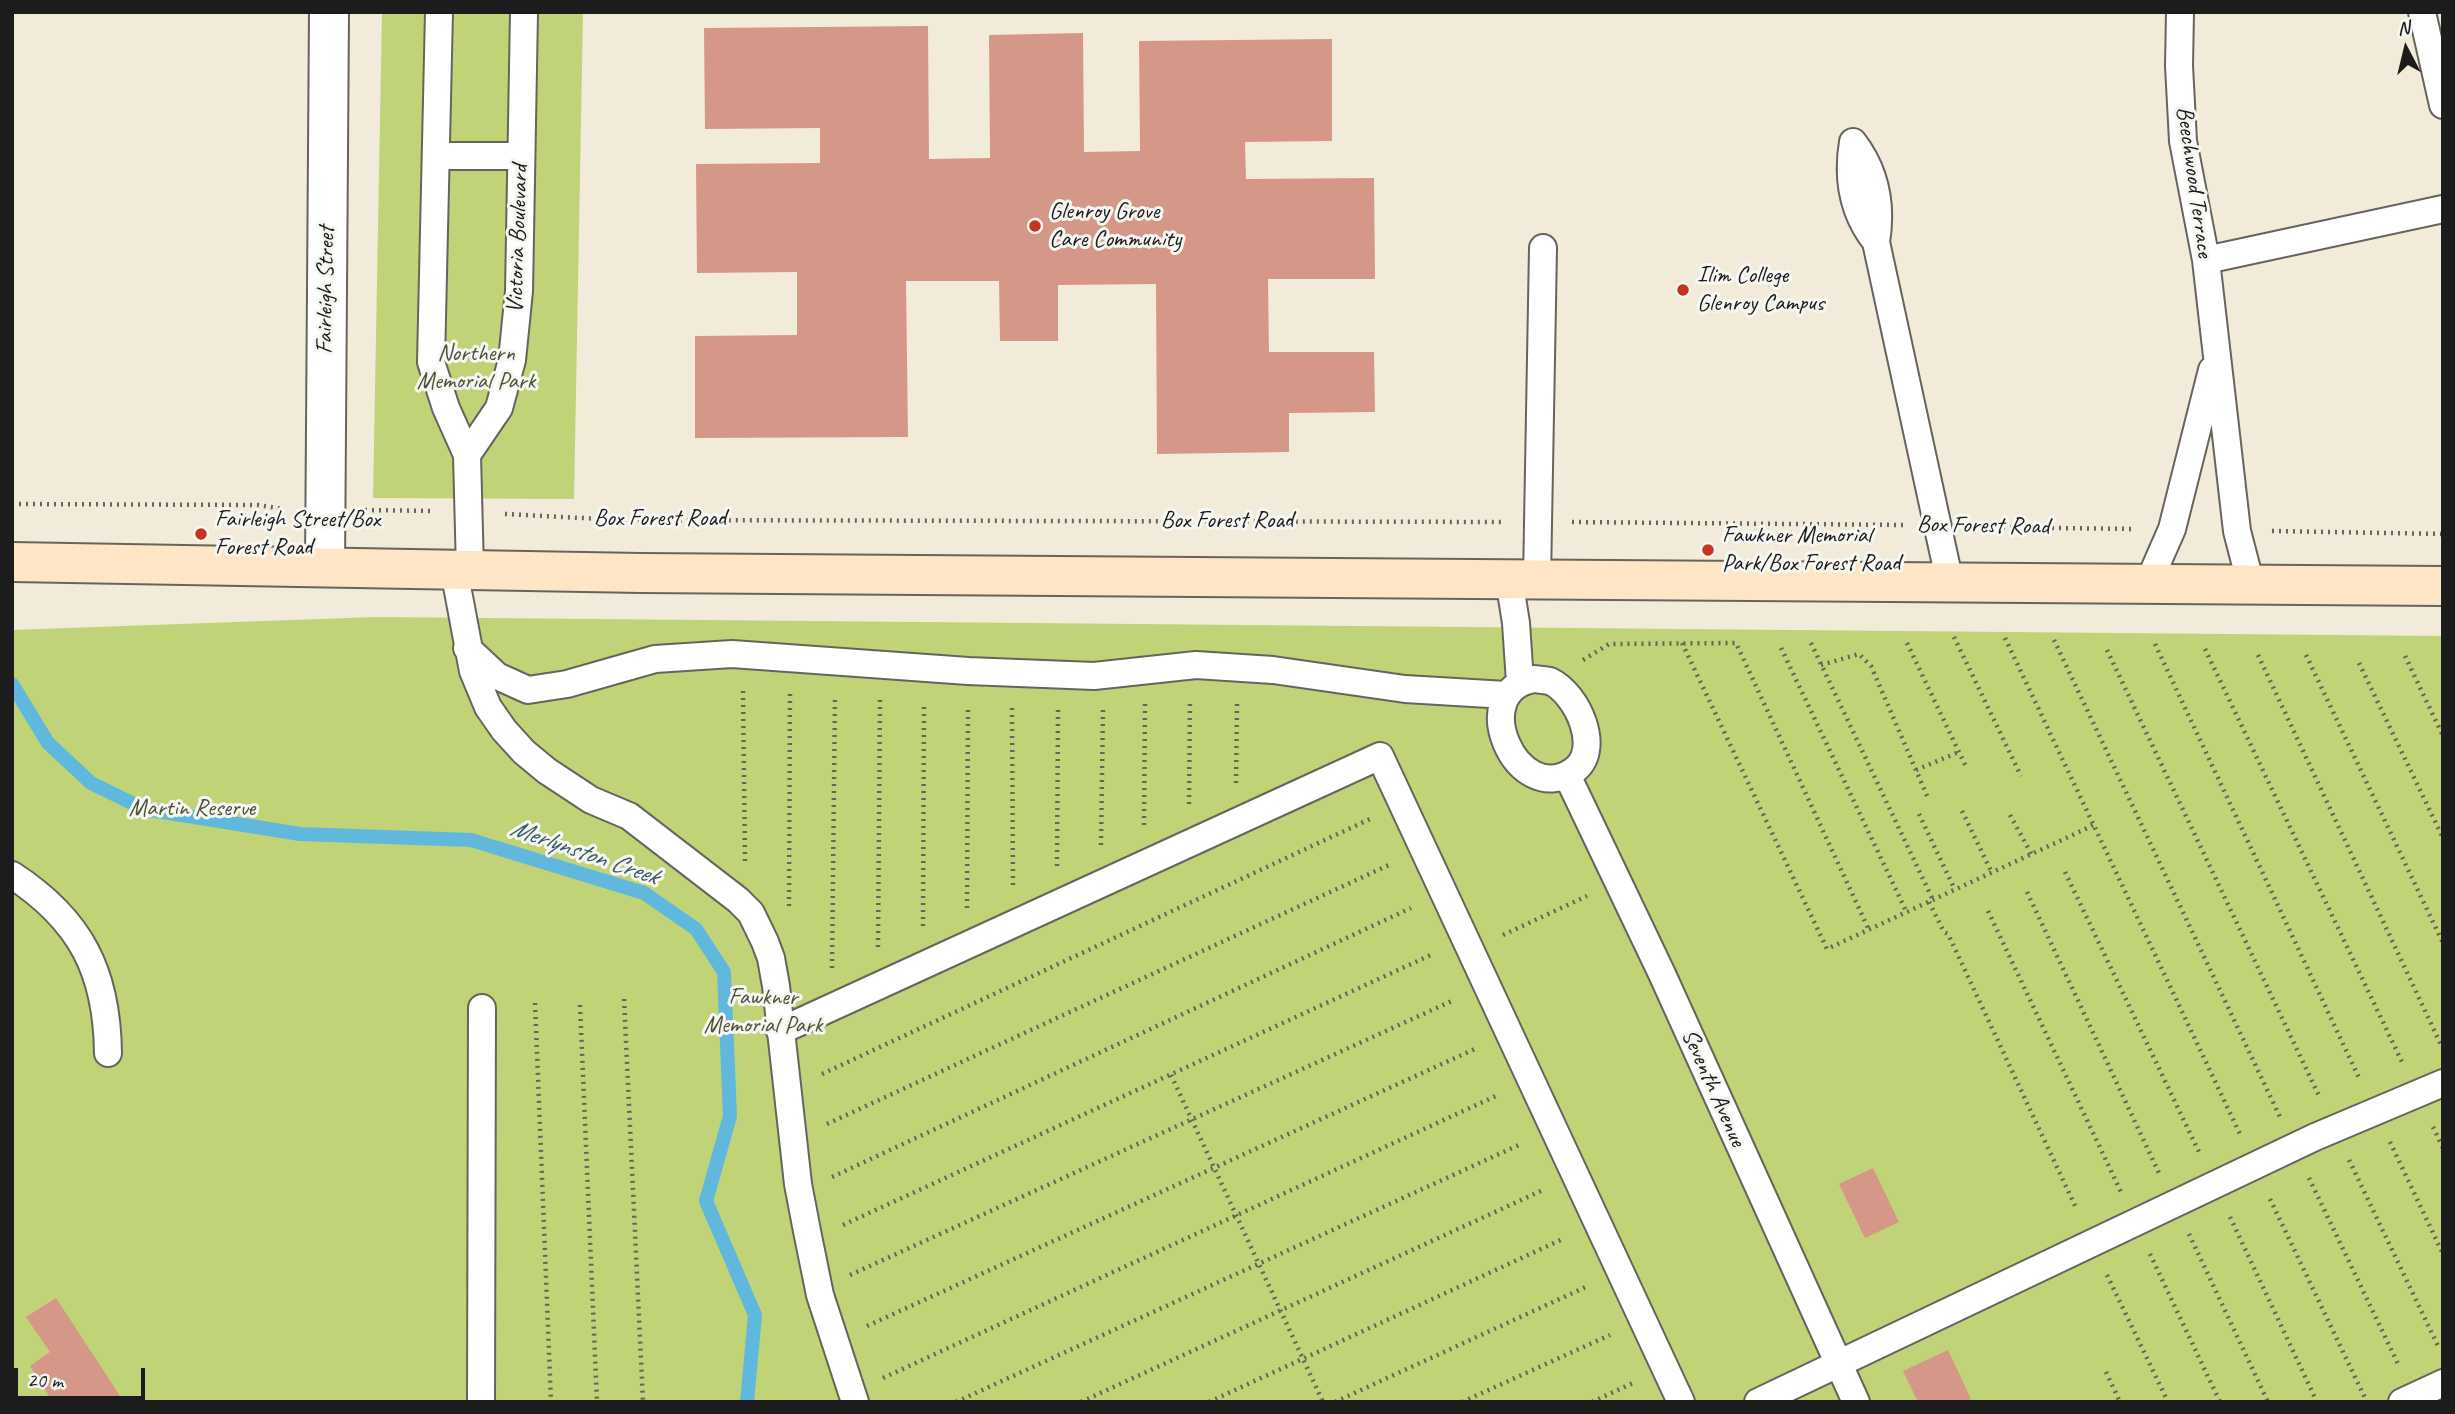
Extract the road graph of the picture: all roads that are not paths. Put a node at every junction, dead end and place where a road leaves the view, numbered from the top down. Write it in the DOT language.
graph roads {
  1 [pos="329,12"];
  2 [pos="439,12"];
  3 [pos="524,12"];
  4 [pos="2180,12"];
  5 [pos="2422,12"];
  6 [pos="2443,105"];
  7 [pos="436,156"];
  8 [pos="521,156"];
  9 [pos="2443,209"];
  10 [pos="1876,242"];
  11 [pos="1543,248"];
  12 [pos="2206,260"];
  13 [pos="2216,351"];
  14 [pos="467,455"];
  15 [pos="12,562"];
  16 [pos="325,567"];
  17 [pos="462,570"];
  18 [pos="1523,579"];
  19 [pos="1950,583"];
  20 [pos="2251,585"];
  21 [pos="2147,586"];
  22 [pos="2443,586"];
  23 [pos="467,648"];
  24 [pos="1513,689"];
  25 [pos="1567,775"];
  26 [pos="12,875"];
  27 [pos="482,1008"];
  28 [pos="780,1031"];
  29 [pos="108,1053"];
  30 [pos="2443,1083"];
  31 [pos="1838,1365"];
  32 [pos="2443,1383"];
  33 [pos="853,1397"];
  34 [pos="2408,1399"];
  35 [pos="481,1402"];
  36 [pos="1681,1402"];
  37 [pos="1758,1402"];
  38 [pos="1856,1402"];
  1 -- 16 [label="street, Fairleigh Street"];
  2 -- 7 [label="lane"];
  3 -- 8 [label="lane, Victoria Boulevard"];
  4 -- 12 [label="lane, Beechwood Terrace"];
  5 -- 6 [label="lane"];
  7 -- 8 [label="lane"];
  7 -- 14 [label="lane"];
  8 -- 14 [label="lane, Victoria Boulevard"];
  9 -- 12 [label="lane"];
  10 -- 19 [label="lane"];
  11 -- 18 [label="lane"];
  12 -- 13 [label="lane, Beechwood Terrace"];
  13 -- 20 [label="lane, Beechwood Terrace"];
  13 -- 21 [label="lane, Beechwood Terrace"];
  14 -- 17 [label="lane"];
  15 -- 16 [label="street"];
  16 -- 17 [label="street"];
  17 -- 18 [label="street"];
  17 -- 23 [label="lane"];
  18 -- 19 [label="street"];
  18 -- 24 [label="lane"];
  19 -- 21 [label="street"];
  20 -- 21 [label="street"];
  20 -- 22 [label="street"];
  23 -- 24 [label="lane"];
  23 -- 28 [label="lane"];
  24 -- 25 [label="lane"];
  24 -- 25 [label="lane"];
  25 -- 31 [label="lane, Seventh Avenue"];
  26 -- 29 [label="lane"];
  27 -- 35 [label="lane"];
  28 -- 33 [label="lane"];
  28 -- 36 [label="lane"];
  30 -- 31 [label="lane"];
  31 -- 37 [label="lane"];
  31 -- 38 [label="lane, Seventh Avenue"];
  32 -- 34 [label="lane"];
}
